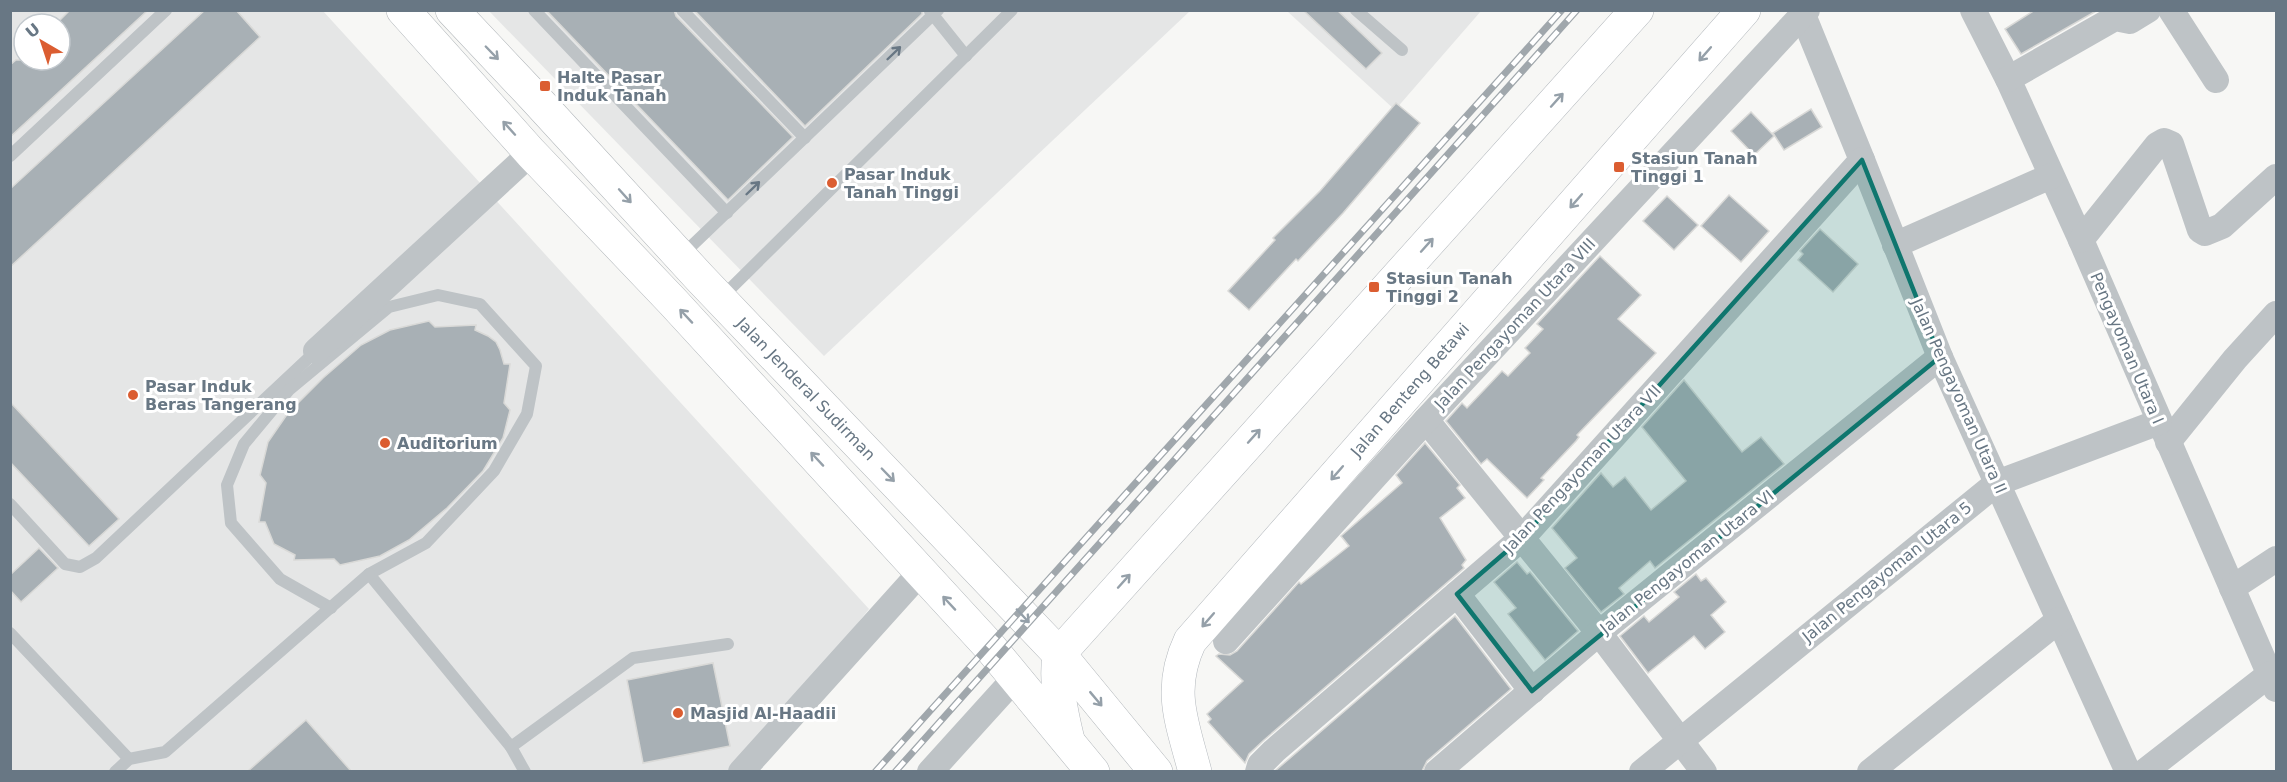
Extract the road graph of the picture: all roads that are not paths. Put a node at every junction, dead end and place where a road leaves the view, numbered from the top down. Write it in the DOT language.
graph roads {
  1 [pos="166,10"];
  2 [pos="403,10"];
  3 [pos="534,10"];
  4 [pos="682,10"];
  5 [pos="1012,10"];
  6 [pos="1356,10"];
  7 [pos="1637,10"];
  8 [pos="1744,10"];
  9 [pos="1972,10"];
  10 [pos="2148,10"];
  11 [pos="2171,10"];
  12 [pos="934,12"];
  13 [pos="1805,13"];
  14 [pos="446,20"];
  15 [pos="1402,50"];
  16 [pos="966,56"];
  17 [pos="2008,79"];
  18 [pos="2216,80"];
  19 [pos="804,138"];
  20 [pos="531,153"];
  21 [pos="10,156"];
  22 [pos="1862,160"];
  23 [pos="2051,176"];
  24 [pos="2277,177"];
  25 [pos="727,213"];
  26 [pos="2081,240"];
  27 [pos="1894,245"];
  28 [pos="680,257"];
  29 [pos="720,299"];
  30 [pos="2273,324"];
  31 [pos="316,351"];
  32 [pos="1940,357"];
  33 [pos="1426,420"];
  34 [pos="2163,432"];
  35 [pos="1997,483"];
  36 [pos="10,504"];
  37 [pos="1522,538"];
  38 [pos="2277,559"];
  39 [pos="921,572"];
  40 [pos="369,574"];
  41 [pos="2232,588"];
  42 [pos="1457,594"];
  43 [pos="331,608"];
  44 [pos="2059,620"];
  45 [pos="10,633"];
  46 [pos="1599,633"];
  47 [pos="1226,641"];
  48 [pos="728,644"];
  49 [pos="1059,654"];
  50 [pos="1016,677"];
  51 [pos="2273,681"];
  52 [pos="1532,691"];
  53 [pos="1068,740"];
  54 [pos="1679,740"];
  55 [pos="511,747"];
  56 [pos="129,759"];
  57 [pos="115,771"];
  58 [pos="525,771"];
  59 [pos="741,771"];
  60 [pos="930,771"];
  61 [pos="1093,771"];
  62 [pos="1156,771"];
  63 [pos="1195,771"];
  64 [pos="1258,771"];
  65 [pos="1437,771"];
  66 [pos="1642,771"];
  67 [pos="1704,771"];
  68 [pos="1870,771"];
  69 [pos="2128,771"];
  70 [pos="2144,771"];
  1 -- 21 [label="lane"];
  2 -- 14 [label="main road, Jalan Jenderal Sudirman"];
  3 -- 25 [label="lane"];
  4 -- 19 [label="lane"];
  5 -- 16 [label="lane"];
  6 -- 15 [label="lane"];
  49 -- 7 [label="main road, one-way"];
  8 -- 63 [label="main road, Jalan Benteng Betawi, one-way"];
  9 -- 17 [label="street, Pengayoman Utara I"];
  10 -- 17 [label="street"];
  11 -- 18 [label="street"];
  12 -- 16 [label="lane"];
  19 -- 12 [label="lane, one-way"];
  13 -- 22 [label="street, Jalan Pengayoman Utara II"];
  13 -- 33 [label="street, Jalan Pengayoman Utara VIII"];
  20 -- 14 [label="main road, Jalan Jenderal Sudirman, one-way"];
  14 -- 28 [label="main road, Jalan Jenderal Sudirman, one-way"];
  16 -- 29 [label="lane"];
  17 -- 23 [label="street, Pengayoman Utara I"];
  25 -- 19 [label="lane, one-way"];
  20 -- 31 [label="street"];
  39 -- 20 [label="main road, Jalan Jenderal Sudirman, one-way"];
  22 -- 27 [label="street, Jalan Pengayoman Utara II"];
  22 -- 37 [label="street, Jalan Pengayoman Utara VII"];
  23 -- 26 [label="street, Pengayoman Utara I"];
  23 -- 27 [label="street"];
  24 -- 26 [label="street"];
  25 -- 28 [label="lane"];
  26 -- 34 [label="street, Pengayoman Utara I"];
  27 -- 32 [label="street, Jalan Pengayoman Utara II"];
  28 -- 29 [label="main road, Jalan Jenderal Sudirman"];
  29 -- 49 [label="main road, Jalan Jenderal Sudirman, one-way"];
  30 -- 34 [label="street"];
  31 -- 36 [label="lane"];
  32 -- 35 [label="street, Jalan Pengayoman Utara II"];
  32 -- 46 [label="street, Jalan Pengayoman Utara VI"];
  33 -- 37 [label="street"];
  33 -- 47 [label="street, Jalan Pengayoman Utara VIII"];
  34 -- 35 [label="street, Jalan Pengayoman Utara 5"];
  34 -- 41 [label="street, Pengayoman Utara I"];
  35 -- 44 [label="street, Jalan Pengayoman Utara II"];
  35 -- 54 [label="street, Jalan Pengayoman Utara 5"];
  37 -- 42 [label="street, Jalan Pengayoman Utara VII"];
  37 -- 46 [label="street"];
  38 -- 41 [label="street"];
  50 -- 39 [label="main road, Jalan Jenderal Sudirman, one-way"];
  39 -- 59 [label="street"];
  40 -- 43 [label="lane"];
  40 -- 43 [label="lane"];
  40 -- 55 [label="lane"];
  41 -- 51 [label="street, Pengayoman Utara I"];
  42 -- 52 [label="street"];
  42 -- 64 [label="street, Jalan Pengayoman Utara VII"];
  43 -- 56 [label="lane"];
  44 -- 68 [label="street"];
  44 -- 69 [label="street, Jalan Pengayoman Utara II"];
  45 -- 56 [label="lane"];
  46 -- 52 [label="street, Jalan Pengayoman Utara VI"];
  46 -- 54 [label="street"];
  48 -- 55 [label="lane"];
  49 -- 53 [label="main road"];
  49 -- 62 [label="main road, Jalan Jenderal Sudirman, one-way"];
  50 -- 53 [label="main road, Jalan Jenderal Sudirman"];
  50 -- 60 [label="street"];
  51 -- 70 [label="street"];
  52 -- 65 [label="street, Jalan Pengayoman Utara VI"];
  53 -- 61 [label="main road, Jalan Jenderal Sudirman"];
  54 -- 66 [label="street, Jalan Pengayoman Utara 5"];
  54 -- 67 [label="street"];
  55 -- 58 [label="lane"];
  56 -- 57 [label="lane"];
}
